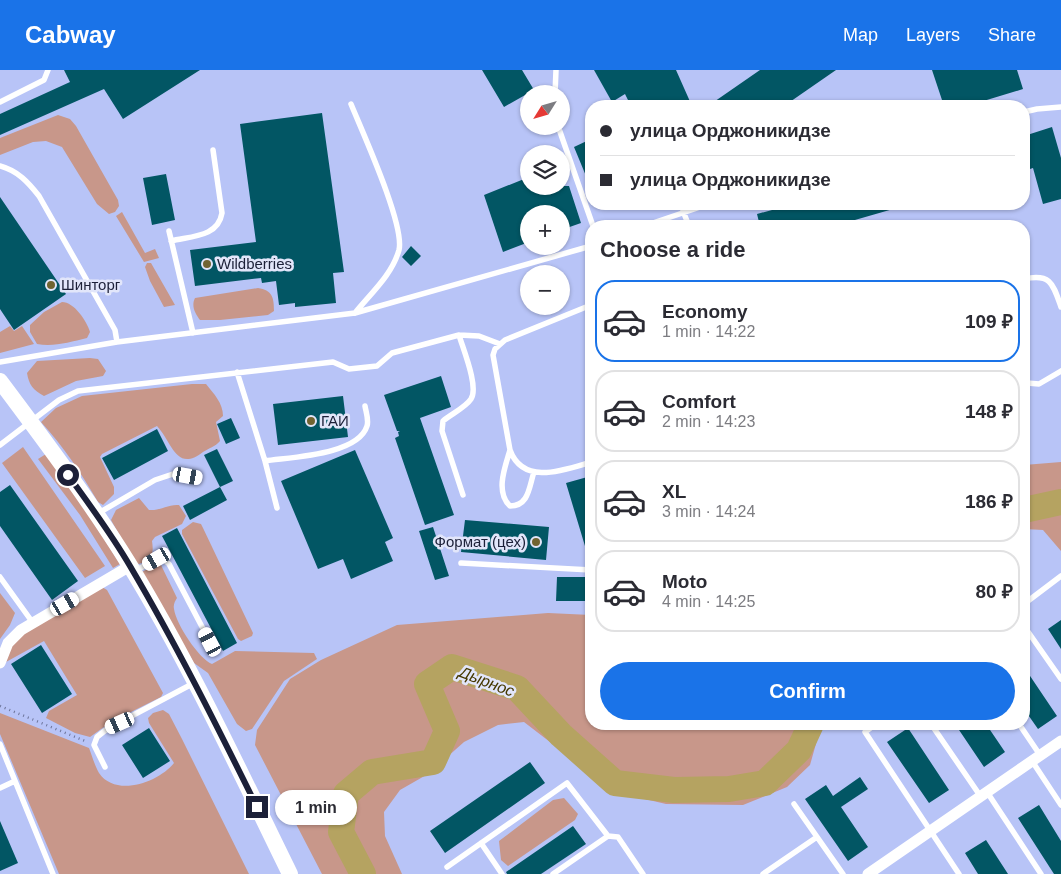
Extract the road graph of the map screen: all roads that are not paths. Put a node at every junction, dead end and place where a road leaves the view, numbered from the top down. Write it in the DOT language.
graph roads {
  1 [pos="48,70"];
  2 [pos="556,70"];
  3 [pos="555,85"];
  4 [pos="0,102"];
  5 [pos="351,104"];
  6 [pos="1061,107"];
  7 [pos="1030,110"];
  8 [pos="561,135"];
  9 [pos="213,150"];
  10 [pos="0,166"];
  11 [pos="585,203"];
  12 [pos="687,210"];
  13 [pos="683,211"];
  14 [pos="660,220"];
  15 [pos="687,220"];
  16 [pos="169,231"];
  17 [pos="171,241"];
  18 [pos="585,248"];
  19 [pos="1030,278"];
  20 [pos="1061,306"];
  21 [pos="585,308"];
  22 [pos="355,313"];
  23 [pos="193,332"];
  24 [pos="459,335"];
  25 [pos="117,342"];
  26 [pos="500,344"];
  27 [pos="0,362"];
  28 [pos="1061,371"];
  29 [pos="237,372"];
  30 [pos="0,382"];
  31 [pos="1030,383"];
  32 [pos="365,406"];
  33 [pos="30,422"];
  34 [pos="0,444"];
  35 [pos="510,450"];
  36 [pos="265,461"];
  37 [pos="585,464"];
  38 [pos="534,472"];
  39 [pos="199,478"];
  40 [pos="463,494"];
  41 [pos="277,508"];
  42 [pos="97,515"];
  43 [pos="460,563"];
  44 [pos="132,569"];
  45 [pos="585,570"];
  46 [pos="1061,576"];
  47 [pos="1,579"];
  48 [pos="1030,599"];
  49 [pos="33,623"];
  50 [pos="1030,635"];
  51 [pos="210,642"];
  52 [pos="0,663"];
  53 [pos="1061,679"];
  54 [pos="194,683"];
  55 [pos="868,730"];
  56 [pos="935,730"];
  57 [pos="1022,730"];
  58 [pos="1061,741"];
  59 [pos="0,744"];
  60 [pos="1036,758"];
  61 [pos="106,767"];
  62 [pos="15,781"];
  63 [pos="0,788"];
  64 [pos="984,794"];
  65 [pos="794,804"];
  66 [pos="1061,805"];
  67 [pos="932,830"];
  68 [pos="608,836"];
  69 [pos="817,837"];
  70 [pos="481,843"];
  71 [pos="447,867"];
  72 [pos="53,874"];
  73 [pos="290,874"];
  74 [pos="502,874"];
  75 [pos="553,874"];
  76 [pos="643,874"];
  77 [pos="763,874"];
  78 [pos="843,874"];
  79 [pos="868,874"];
  80 [pos="959,874"];
  81 [pos="1041,874"];
  1 -- 4 [label="lane"];
  2 -- 3 [label="lane"];
  5 -- 22 [label="lane"];
  6 -- 7 [label="lane"];
  8 -- 11 [label="lane"];
  9 -- 17 [label="lane"];
  10 -- 25 [label="lane"];
  12 -- 13 [label="lane"];
  13 -- 14 [label="lane"];
  13 -- 15 [label="lane"];
  16 -- 17 [label="lane"];
  17 -- 23 [label="lane"];
  18 -- 22 [label="lane"];
  19 -- 20 [label="lane"];
  21 -- 26 [label="lane"];
  22 -- 23 [label="lane"];
  23 -- 25 [label="lane"];
  24 -- 26 [label="lane"];
  24 -- 29 [label="lane"];
  24 -- 40 [label="lane"];
  25 -- 27 [label="lane"];
  26 -- 35 [label="lane"];
  28 -- 31 [label="lane"];
  29 -- 33 [label="lane"];
  29 -- 36 [label="lane"];
  30 -- 33 [label="main road"];
  32 -- 36 [label="lane"];
  33 -- 34 [label="lane"];
  33 -- 42 [label="main road"];
  35 -- 38 [label="lane"];
  35 -- 38 [label="lane"];
  36 -- 41 [label="lane"];
  37 -- 38 [label="lane"];
  39 -- 42 [label="lane"];
  42 -- 44 [label="main road"];
  43 -- 45 [label="lane"];
  44 -- 49 [label="street"];
  44 -- 51 [label="lane"];
  44 -- 54 [label="main road"];
  46 -- 48 [label="lane"];
  47 -- 49 [label="lane"];
  49 -- 52 [label="street"];
  50 -- 53 [label="lane"];
  54 -- 61 [label="lane"];
  54 -- 73 [label="main road"];
  55 -- 67 [label="lane"];
  56 -- 64 [label="lane"];
  57 -- 60 [label="lane"];
  58 -- 60 [label="street"];
  59 -- 62 [label="lane"];
  60 -- 64 [label="street"];
  60 -- 66 [label="lane"];
  62 -- 63 [label="lane"];
  62 -- 72 [label="lane"];
  64 -- 67 [label="street"];
  64 -- 81 [label="lane"];
  65 -- 69 [label="lane"];
  67 -- 79 [label="street"];
  67 -- 80 [label="lane"];
  68 -- 70 [label="lane"];
  68 -- 75 [label="lane"];
  68 -- 76 [label="lane"];
  69 -- 77 [label="lane"];
  69 -- 78 [label="lane"];
  70 -- 71 [label="lane"];
  70 -- 74 [label="lane"];
}
